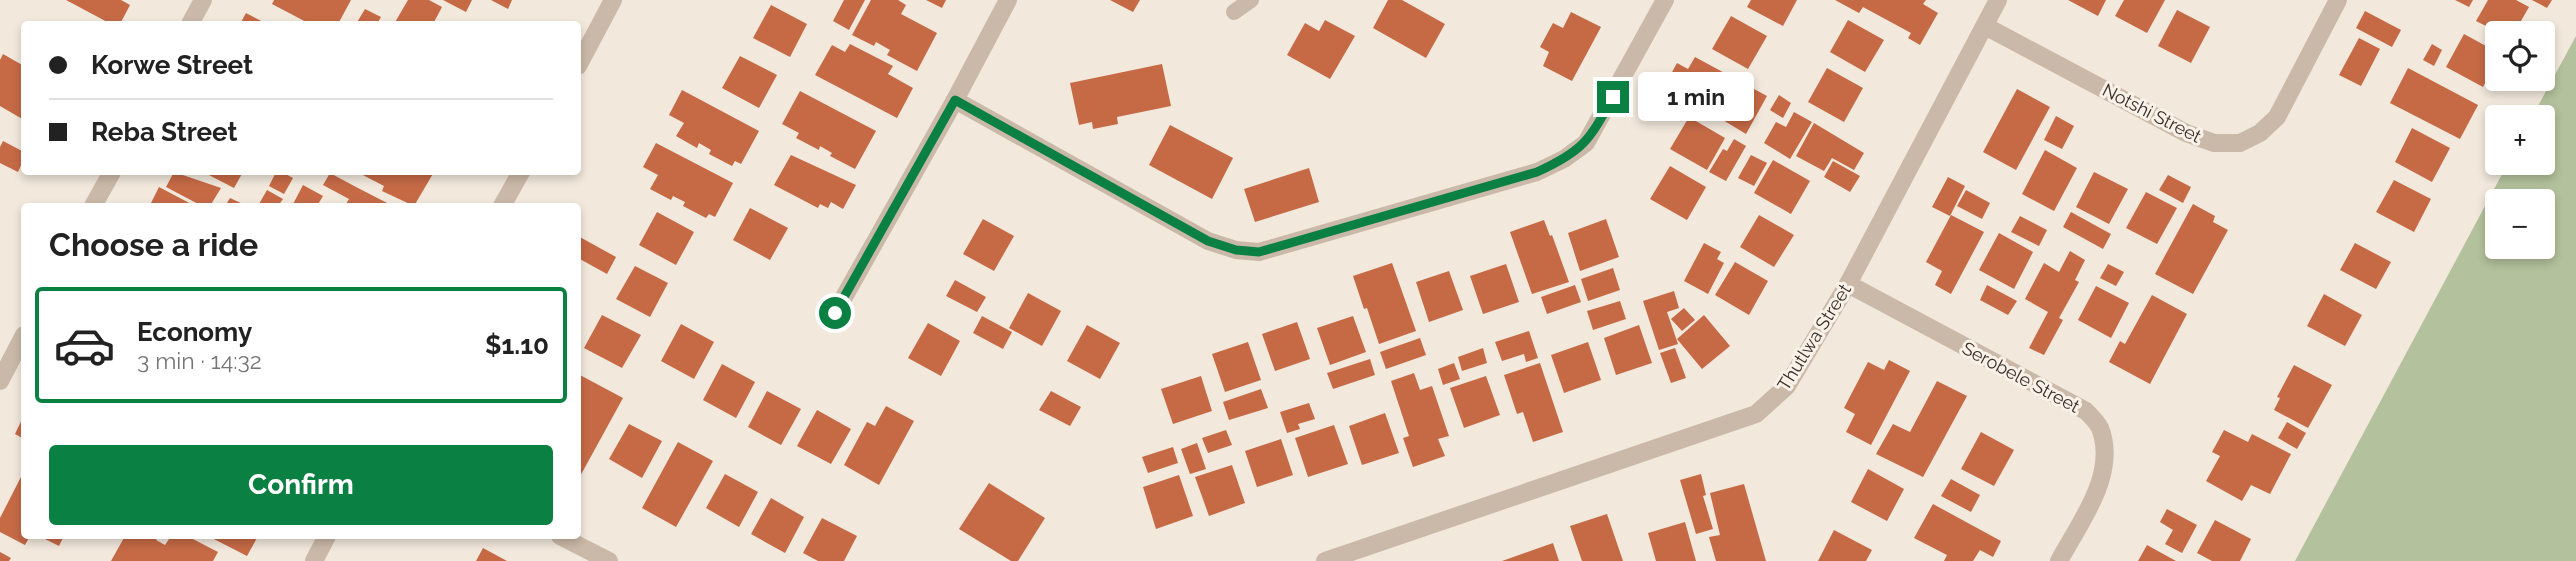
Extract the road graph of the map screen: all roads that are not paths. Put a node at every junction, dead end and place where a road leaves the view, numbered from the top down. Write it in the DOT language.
graph roads {
  1 [pos="203,0"];
  2 [pos="613,0"];
  3 [pos="1008,0"];
  4 [pos="1251,0"];
  5 [pos="1665,0"];
  6 [pos="1998,0"];
  7 [pos="2338,0"];
  8 [pos="1234,12"];
  9 [pos="192,21"];
  10 [pos="1985,26"];
  11 [pos="581,60"];
  12 [pos="955,100"];
  13 [pos="110,175"];
  14 [pos="519,175"];
  15 [pos="95,203"];
  16 [pos="504,203"];
  17 [pos="1847,284"];
  18 [pos="835,313"];
  19 [pos="21,341"];
  20 [pos="0,381"];
  21 [pos="325,539"];
  22 [pos="566,539"];
  23 [pos="314,561"];
  24 [pos="609,561"];
  25 [pos="1325,561"];
  26 [pos="2059,561"];
  1 -- 9 [label="street"];
  2 -- 11 [label="street"];
  3 -- 12 [label="street"];
  4 -- 8 [label="lane"];
  5 -- 12 [label="street"];
  6 -- 10 [label="street, Thutlwa Street"];
  7 -- 10 [label="street, Notshi Street"];
  10 -- 17 [label="street, Thutlwa Street"];
  12 -- 18 [label="street"];
  13 -- 15 [label="street"];
  14 -- 16 [label="street"];
  17 -- 25 [label="street, Thutlwa Street"];
  17 -- 26 [label="street, Serobele Street"];
  19 -- 20 [label="street"];
  21 -- 23 [label="street"];
  22 -- 24 [label="street"];
}
